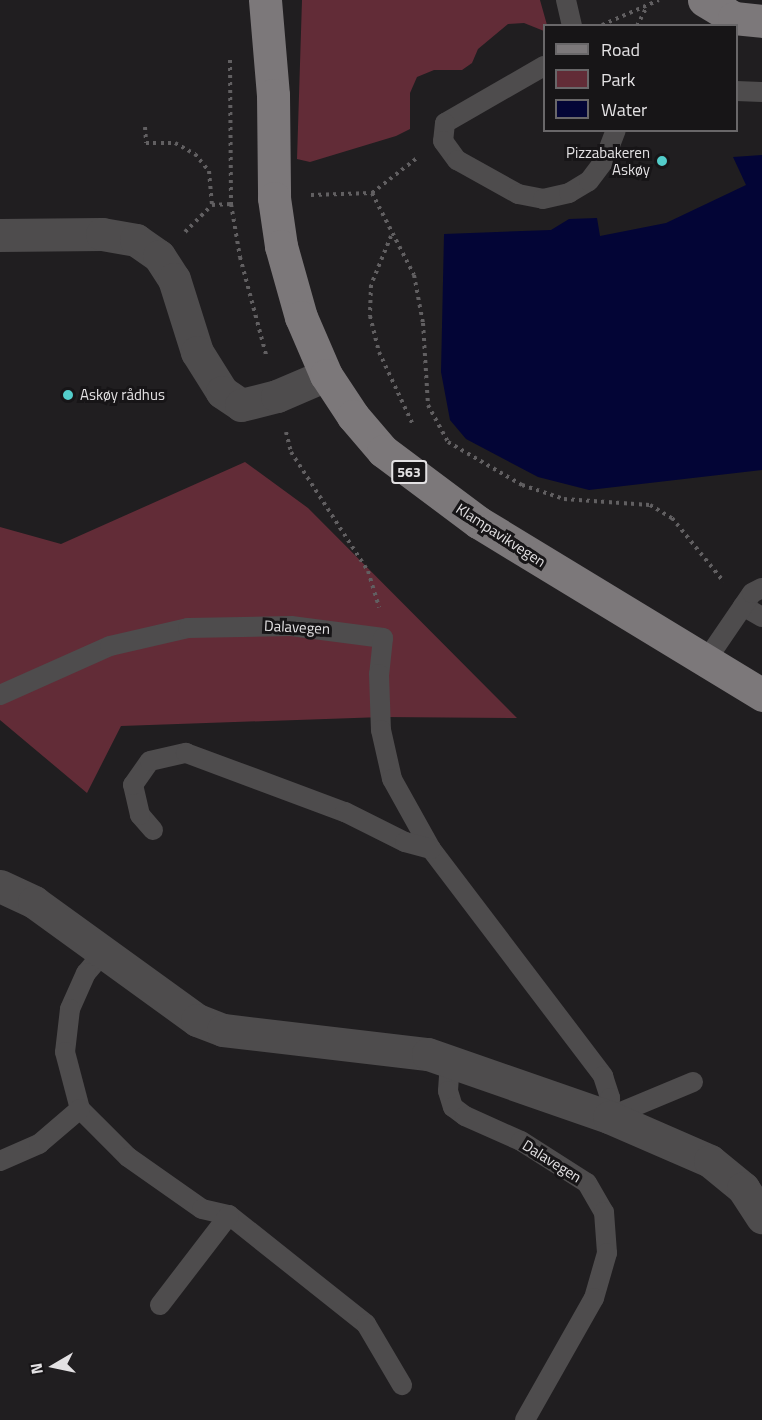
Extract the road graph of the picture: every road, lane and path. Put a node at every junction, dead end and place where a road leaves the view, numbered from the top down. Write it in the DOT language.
graph roads {
  1 [pos="265,0"];
  2 [pos="288,0"];
  3 [pos="566,0"];
  4 [pos="659,0"];
  5 [pos="704,0"];
  6 [pos="646,7"];
  7 [pos="762,21"];
  8 [pos="572,24"];
  9 [pos="605,24"];
  10 [pos="638,24"];
  11 [pos="543,67"];
  12 [pos="738,91"];
  13 [pos="762,92"];
  14 [pos="273,95"];
  15 [pos="145,127"];
  16 [pos="614,132"];
  17 [pos="443,141"];
  18 [pos="372,193"];
  19 [pos="308,195"];
  20 [pos="231,204"];
  21 [pos="391,235"];
  22 [pos="0,236"];
  23 [pos="326,375"];
  24 [pos="416,430"];
  25 [pos="286,432"];
  26 [pos="762,588"];
  27 [pos="743,606"];
  28 [pos="762,617"];
  29 [pos="383,638"];
  30 [pos="705,662"];
  31 [pos="0,695"];
  32 [pos="762,695"];
  33 [pos="153,830"];
  34 [pos="431,849"];
  35 [pos="0,886"];
  36 [pos="103,953"];
  37 [pos="450,1062"];
  38 [pos="693,1082"];
  39 [pos="80,1109"];
  40 [pos="609,1117"];
  41 [pos="0,1161"];
  42 [pos="229,1215"];
  43 [pos="762,1217"];
  44 [pos="160,1305"];
  45 [pos="402,1385"];
  46 [pos="525,1420"];
  1 -- 14 [label="main road, Klampavikvegen / 563"];
  2 -- 14 [label="main road, Klampavikvegen / 563"];
  3 -- 8 [label="lane"];
  4 -- 6 [label="path"];
  5 -- 7 [label="main road"];
  6 -- 9 [label="path"];
  6 -- 10 [label="path"];
  11 -- 17 [label="lane"];
  12 -- 13 [label="lane"];
  14 -- 23 [label="main road, Klampavikvegen / 563"];
  15 -- 20 [label="path"];
  16 -- 17 [label="lane"];
  17 -- 18 [label="path"];
  18 -- 19 [label="path"];
  18 -- 21 [label="path"];
  21 -- 24 [label="path"];
  21 -- 27 [label="path"];
  22 -- 23 [label="street"];
  23 -- 30 [label="main road, Klampavikvegen / 563"];
  25 -- 29 [label="path"];
  26 -- 27 [label="lane"];
  27 -- 28 [label="lane"];
  27 -- 30 [label="lane"];
  29 -- 31 [label="lane, Dalavegen"];
  29 -- 34 [label="lane"];
  30 -- 32 [label="main road, Klampavikvegen / 563"];
  33 -- 34 [label="lane"];
  34 -- 40 [label="lane"];
  35 -- 36 [label="street"];
  36 -- 37 [label="street"];
  36 -- 39 [label="lane"];
  37 -- 40 [label="street"];
  37 -- 46 [label="lane, Dalavegen"];
  38 -- 40 [label="lane"];
  39 -- 41 [label="lane"];
  39 -- 42 [label="lane"];
  40 -- 43 [label="street"];
  42 -- 44 [label="lane"];
  42 -- 45 [label="lane"];
}
